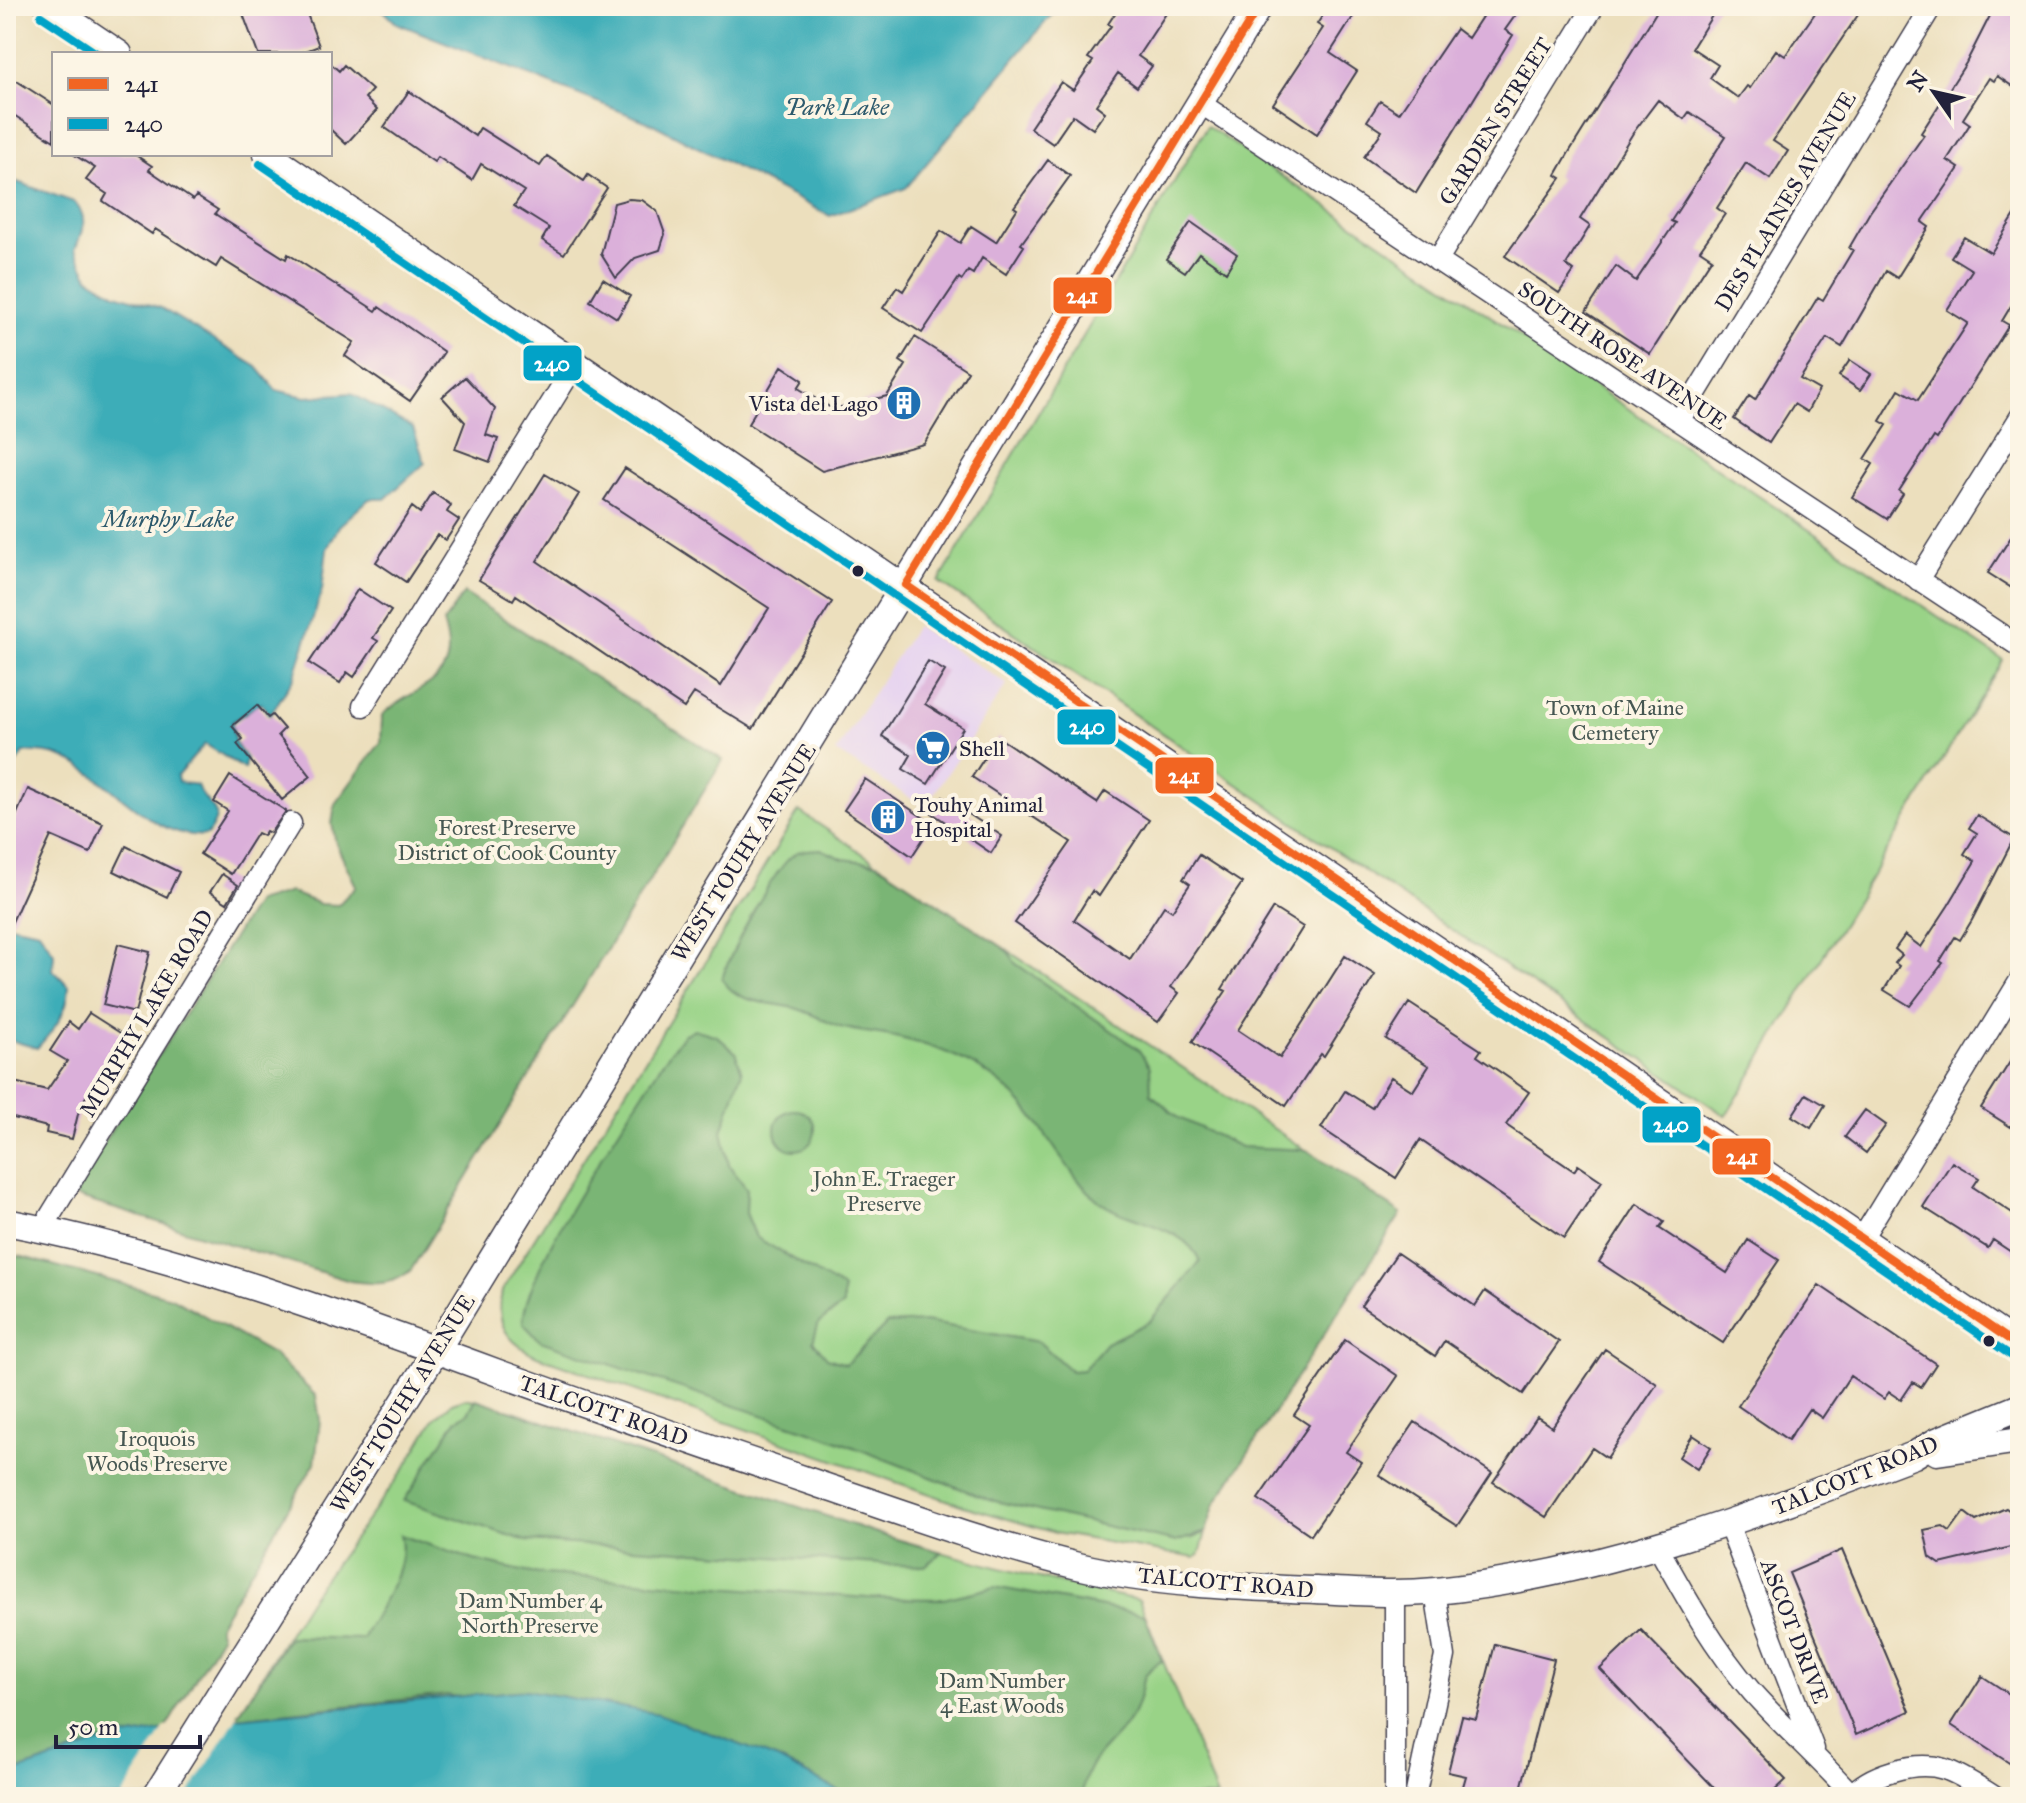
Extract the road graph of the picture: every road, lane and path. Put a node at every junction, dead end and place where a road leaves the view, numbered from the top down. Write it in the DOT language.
graph roads {
  1 [pos="48,6"];
  2 [pos="1259,6"];
  3 [pos="1594,6"];
  4 [pos="1932,6"];
  5 [pos="116,52"];
  6 [pos="1200,103"];
  7 [pos="270,156"];
  8 [pos="1437,261"];
  9 [pos="576,363"];
  10 [pos="2020,417"];
  11 [pos="1679,421"];
  12 [pos="1918,580"];
  13 [pos="906,585"];
  14 [pos="2020,647"];
  15 [pos="363,706"];
  16 [pos="291,823"];
  17 [pos="2018,990"];
  18 [pos="6,1222"];
  19 [pos="42,1229"];
  20 [pos="1861,1240"];
  21 [pos="2020,1347"];
  22 [pos="437,1349"];
  23 [pos="2020,1407"];
  24 [pos="2020,1440"];
  25 [pos="1914,1455"];
  26 [pos="1729,1526"];
  27 [pos="1658,1547"];
  28 [pos="1435,1591"];
  29 [pos="1395,1593"];
  30 [pos="1815,1753"];
  31 [pos="1850,1795"];
  32 [pos="1990,1796"];
  33 [pos="155,1797"];
  34 [pos="1395,1797"];
  35 [pos="1415,1797"];
  1 -- 5 [label="main road"];
  2 -- 6 [label="main road, WEST TOUHY AVENUE"];
  3 -- 8 [label="street, GARDEN STREET"];
  4 -- 11 [label="street, DES PLAINES AVENUE"];
  6 -- 8 [label="street, SOUTH ROSE AVENUE"];
  6 -- 13 [label="main road, WEST TOUHY AVENUE"];
  7 -- 9 [label="main road"];
  8 -- 11 [label="street, SOUTH ROSE AVENUE"];
  9 -- 13 [label="main road"];
  9 -- 15 [label="street"];
  10 -- 12 [label="street"];
  11 -- 12 [label="street, SOUTH ROSE AVENUE"];
  12 -- 14 [label="street, SOUTH ROSE AVENUE"];
  13 -- 20 [label="main road"];
  13 -- 22 [label="main road, WEST TOUHY AVENUE"];
  16 -- 19 [label="street, MURPHY LAKE ROAD"];
  17 -- 20 [label="street"];
  18 -- 19 [label="main road, TALCOTT ROAD"];
  19 -- 22 [label="main road, TALCOTT ROAD"];
  20 -- 21 [label="main road"];
  22 -- 29 [label="main road, TALCOTT ROAD"];
  22 -- 33 [label="main road, WEST TOUHY AVENUE"];
  23 -- 25 [label="main road, TALCOTT ROAD"];
  24 -- 25 [label="main road"];
  25 -- 26 [label="main road, TALCOTT ROAD"];
  26 -- 27 [label="main road, TALCOTT ROAD"];
  26 -- 30 [label="street, ASCOT DRIVE"];
  27 -- 28 [label="main road, TALCOTT ROAD"];
  27 -- 30 [label="street, ASCOT DRIVE"];
  28 -- 29 [label="main road, TALCOTT ROAD"];
  28 -- 35 [label="street"];
  29 -- 34 [label="street"];
  30 -- 31 [label="street, ASCOT DRIVE"];
  31 -- 32 [label="street"];
}
